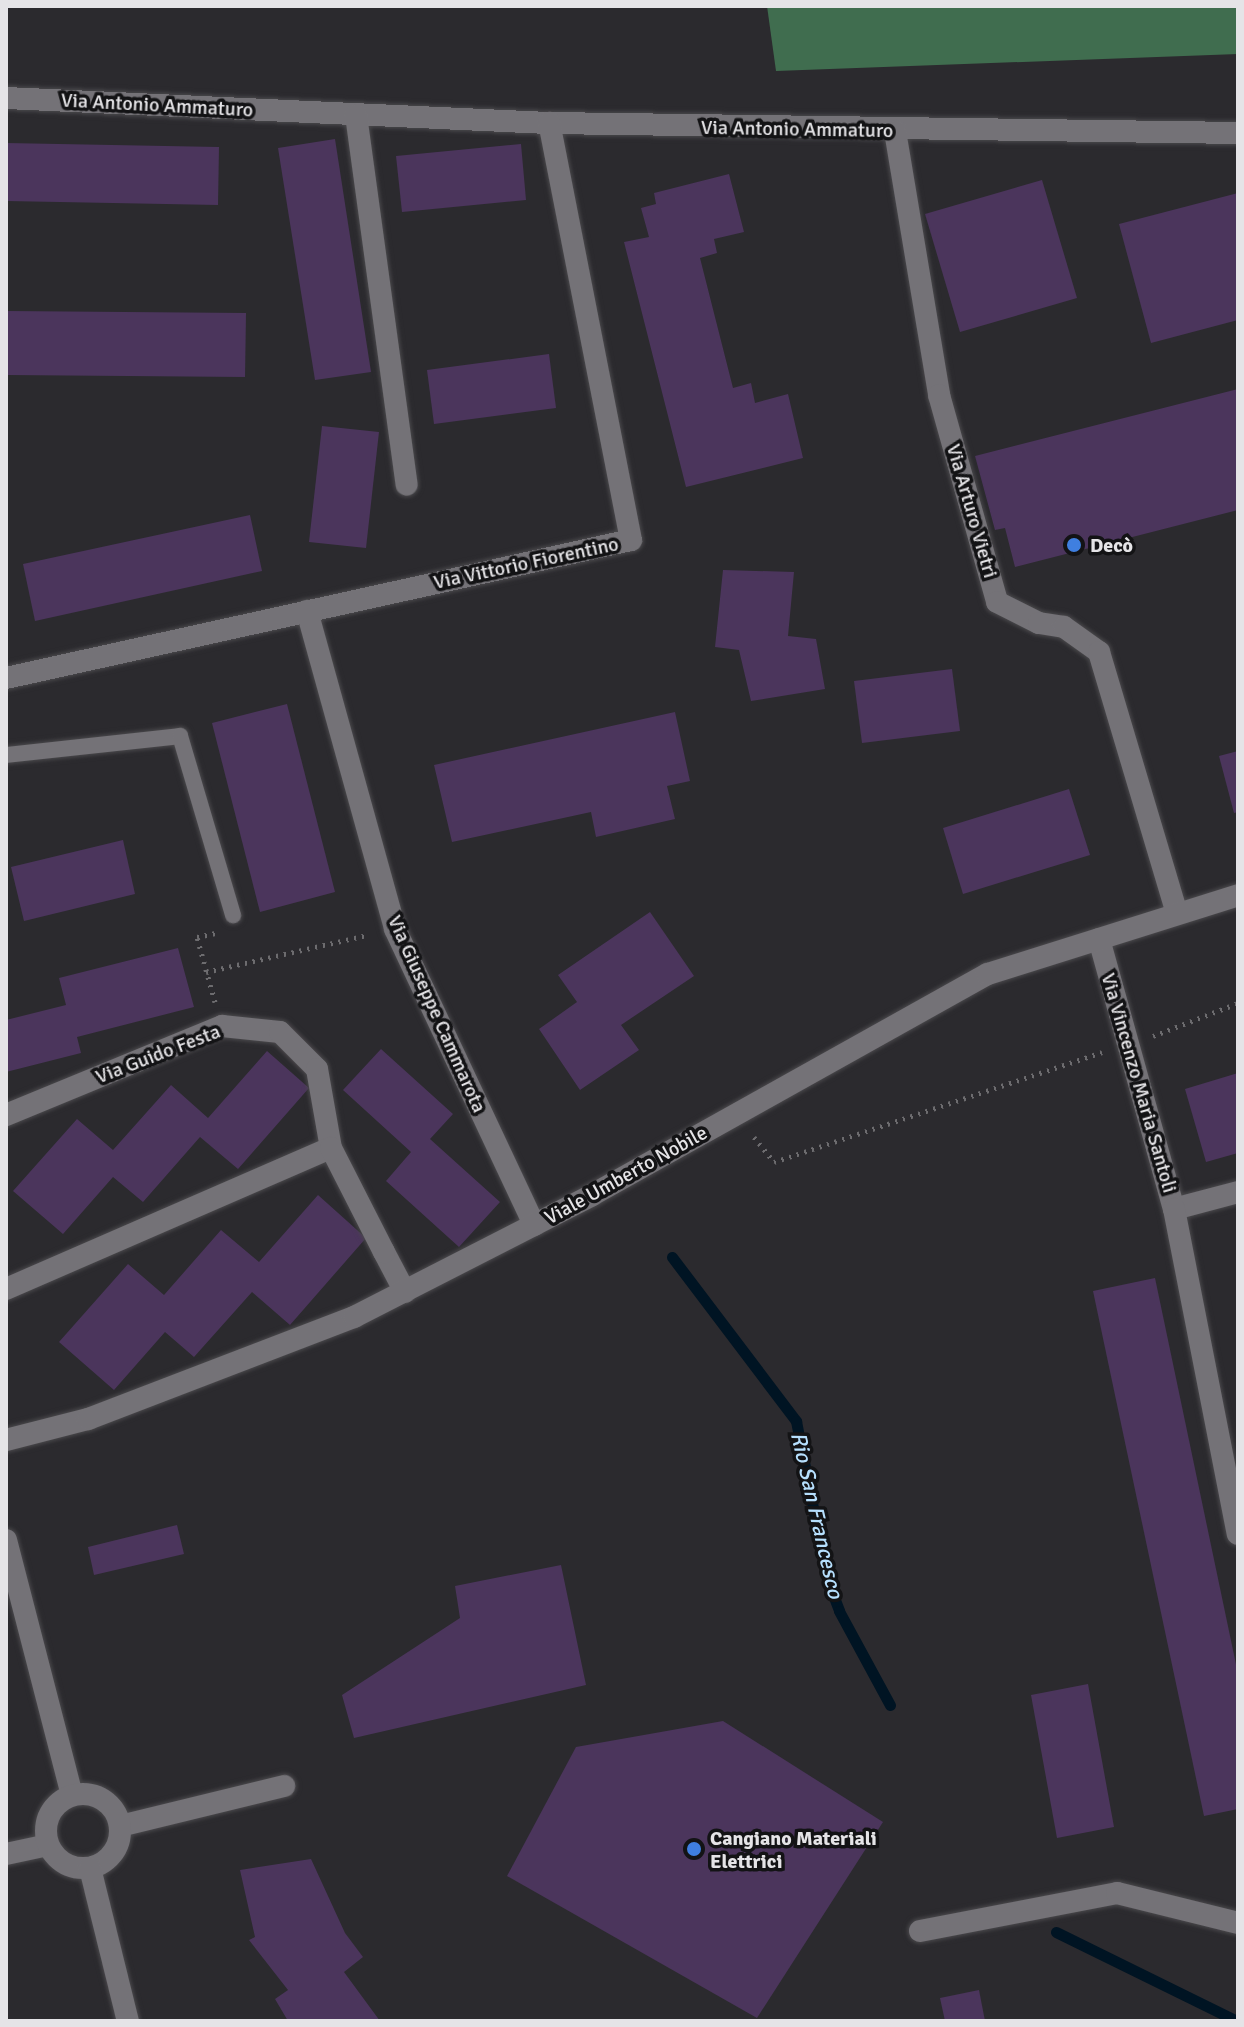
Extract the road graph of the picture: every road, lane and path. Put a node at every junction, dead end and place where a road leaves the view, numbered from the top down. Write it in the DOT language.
graph roads {
  1 [pos="6,98"];
  2 [pos="356,115"];
  3 [pos="549,123"];
  4 [pos="895,131"];
  5 [pos="1238,133"];
  6 [pos="407,485"];
  7 [pos="307,611"];
  8 [pos="6,678"];
  9 [pos="6,755"];
  10 [pos="1238,895"];
  11 [pos="1177,914"];
  12 [pos="233,915"];
  13 [pos="395,929"];
  14 [pos="197,937"];
  15 [pos="1099,939"];
  16 [pos="206,972"];
  17 [pos="1238,1003"];
  18 [pos="222,1026"];
  19 [pos="1129,1045"];
  20 [pos="6,1115"];
  21 [pos="736,1115"];
  22 [pos="331,1148"];
  23 [pos="1238,1192"];
  24 [pos="1174,1209"];
  25 [pos="534,1225"];
  26 [pos="6,1289"];
  27 [pos="405,1292"];
  28 [pos="6,1440"];
  29 [pos="1238,1534"];
  30 [pos="6,1540"];
  31 [pos="284,1786"];
  32 [pos="72,1795"];
  33 [pos="120,1826"];
  34 [pos="48,1845"];
  35 [pos="6,1854"];
  36 [pos="90,1868"];
  37 [pos="1238,1923"];
  38 [pos="920,1931"];
  39 [pos="128,2021"];
  1 -- 2 [label="street, Via Antonio Ammaturo"];
  2 -- 3 [label="street, Via Antonio Ammaturo"];
  2 -- 6 [label="street"];
  3 -- 4 [label="street, Via Antonio Ammaturo"];
  3 -- 7 [label="street, Via Vittorio Fiorentino"];
  4 -- 5 [label="street, Via Antonio Ammaturo"];
  4 -- 11 [label="street, Via Arturo Vietri"];
  7 -- 8 [label="street, Via Vittorio Fiorentino"];
  7 -- 13 [label="street, Via Giuseppe Cammarota"];
  9 -- 12 [label="lane"];
  10 -- 11 [label="street, Viale Umberto Nobile"];
  11 -- 15 [label="street, Viale Umberto Nobile"];
  13 -- 16 [label="path"];
  13 -- 25 [label="street, Via Giuseppe Cammarota"];
  14 -- 16 [label="path"];
  15 -- 19 [label="street, Via Vincenzo Maria Santoli"];
  15 -- 21 [label="street, Viale Umberto Nobile"];
  16 -- 18 [label="path"];
  17 -- 19 [label="path"];
  18 -- 20 [label="street, Via Guido Festa"];
  18 -- 22 [label="street, Via Guido Festa"];
  19 -- 21 [label="path"];
  19 -- 24 [label="street, Via Vincenzo Maria Santoli"];
  21 -- 25 [label="street, Viale Umberto Nobile"];
  22 -- 26 [label="street"];
  22 -- 27 [label="street, Via Guido Festa"];
  23 -- 24 [label="street, Via Vincenzo Maria Santoli"];
  24 -- 29 [label="street"];
  25 -- 27 [label="street, Viale Umberto Nobile"];
  27 -- 28 [label="street, Viale Umberto Nobile"];
  30 -- 32 [label="street"];
  31 -- 33 [label="street"];
  32 -- 33 [label="street"];
  32 -- 34 [label="street"];
  33 -- 36 [label="street"];
  34 -- 35 [label="street"];
  34 -- 36 [label="street"];
  36 -- 39 [label="street"];
  37 -- 38 [label="street"];
}
